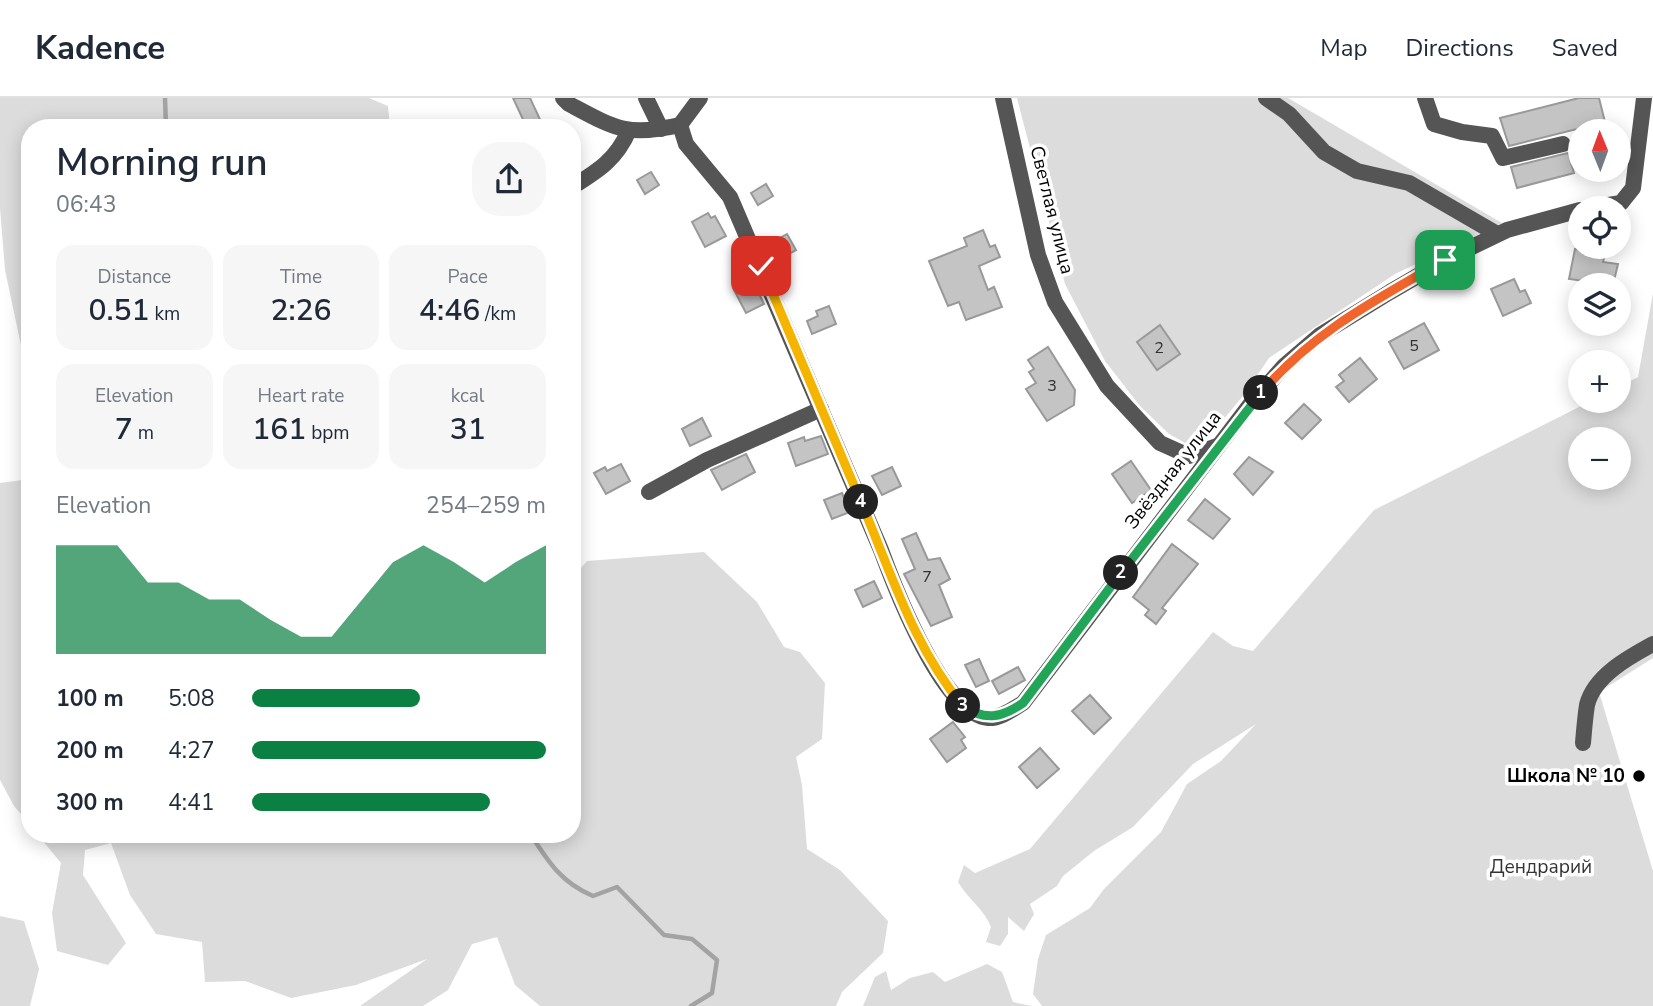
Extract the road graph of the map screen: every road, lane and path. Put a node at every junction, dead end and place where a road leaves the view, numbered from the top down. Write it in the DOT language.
graph roads {
  1 [pos="563,98"];
  2 [pos="646,98"];
  3 [pos="700,98"];
  4 [pos="1003,98"];
  5 [pos="1266,98"];
  6 [pos="1425,98"];
  7 [pos="1644,98"];
  8 [pos="680,125"];
  9 [pos="661,129"];
  10 [pos="629,130"];
  11 [pos="1563,144"];
  12 [pos="581,181"];
  13 [pos="1626,196"];
  14 [pos="1568,213"];
  15 [pos="1497,234"];
  16 [pos="821,409"];
  17 [pos="1219,445"];
  18 [pos="649,492"];
  19 [pos="1653,644"];
  20 [pos="1583,743"];
  1 -- 10 [label="street"];
  2 -- 9 [label="street"];
  3 -- 8 [label="street"];
  4 -- 17 [label="street, Светлая улица"];
  5 -- 15 [label="street"];
  6 -- 11 [label="street"];
  7 -- 13 [label="street"];
  8 -- 9 [label="street"];
  8 -- 16 [label="street, Звёздная улица"];
  9 -- 10 [label="street"];
  10 -- 12 [label="street"];
  14 -- 15 [label="street, Звёздная улица"];
  15 -- 17 [label="street, Звёздная улица"];
  16 -- 17 [label="street, Звёздная улица"];
  16 -- 18 [label="street"];
  19 -- 20 [label="street"];
}
